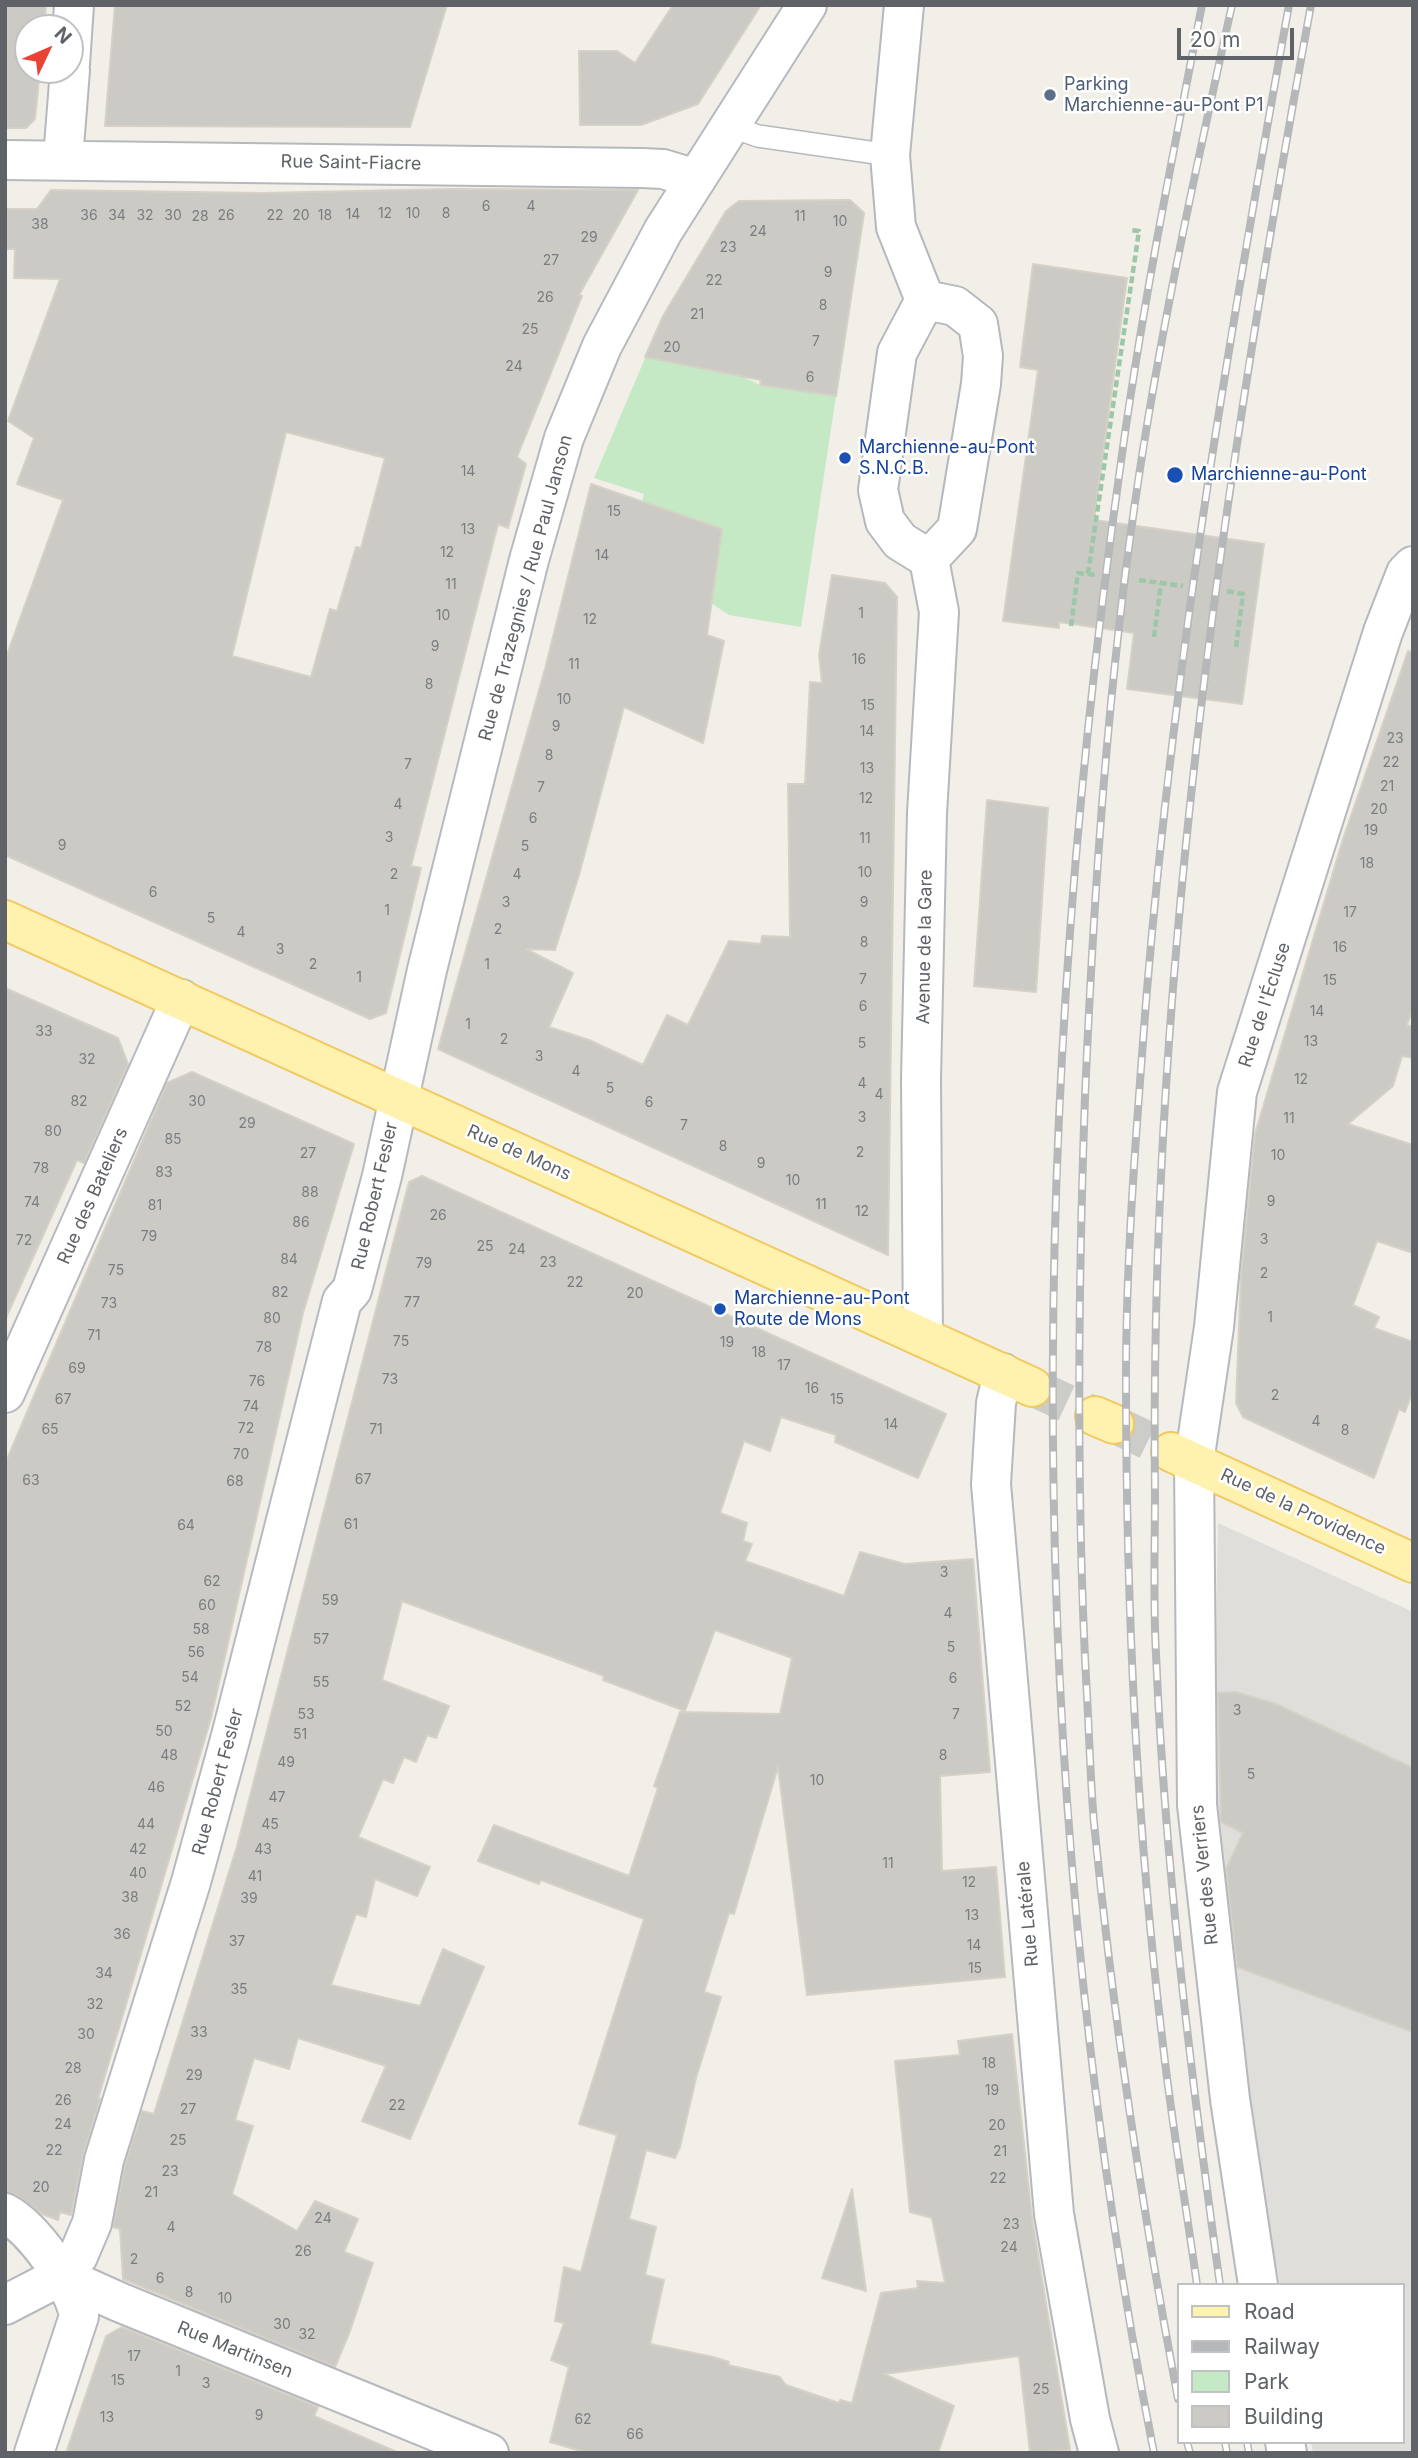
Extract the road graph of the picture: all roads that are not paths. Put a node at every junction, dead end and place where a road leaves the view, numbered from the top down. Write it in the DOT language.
graph roads {
  1 [pos="807,5"];
  2 [pos="904,5"];
  3 [pos="69,84"];
  4 [pos="729,126"];
  5 [pos="890,155"];
  6 [pos="63,159"];
  7 [pos="5,160"];
  8 [pos="696,179"];
  9 [pos="925,300"];
  10 [pos="929,559"];
  11 [pos="1413,566"];
  12 [pos="5,920"];
  13 [pos="181,999"];
  14 [pos="398,1098"];
  15 [pos="923,1337"];
  16 [pos="1018,1380"];
  17 [pos="5,1393"];
  18 [pos="1183,1457"];
  19 [pos="1413,1563"];
  20 [pos="5,2213"];
  21 [pos="61,2276"];
  22 [pos="1258,2283"];
  23 [pos="5,2305"];
  24 [pos="34,2453"];
  25 [pos="489,2453"];
  26 [pos="1099,2453"];
  1 -- 4 [label="street, Rue de Trazegnies / Rue Paul Janson"];
  2 -- 5 [label="street"];
  3 -- 6 [label="street"];
  4 -- 5 [label="lane"];
  4 -- 8 [label="street, Rue de Trazegnies / Rue Paul Janson"];
  5 -- 9 [label="street"];
  6 -- 7 [label="street, Rue Saint-Fiacre"];
  6 -- 8 [label="street, Rue Saint-Fiacre"];
  8 -- 14 [label="street, Rue de Trazegnies / Rue Paul Janson"];
  9 -- 10 [label="street"];
  9 -- 10 [label="street"];
  10 -- 15 [label="street, Avenue de la Gare"];
  11 -- 18 [label="street, Rue de l'Écluse"];
  12 -- 13 [label="main road, Rue de Mons"];
  13 -- 14 [label="main road, Rue de Mons"];
  13 -- 17 [label="street, Rue des Bateliers"];
  14 -- 15 [label="main road, Rue de Mons"];
  14 -- 21 [label="street, Rue Robert Fesler"];
  15 -- 16 [label="main road, Rue de Mons"];
  16 -- 26 [label="street, Rue Latérale"];
  18 -- 19 [label="main road, Rue de la Providence"];
  18 -- 22 [label="street, Rue des Verriers"];
  20 -- 21 [label="street, Rue Martinsen"];
  21 -- 23 [label="street"];
  21 -- 24 [label="street"];
  21 -- 25 [label="street, Rue Martinsen"];
}
